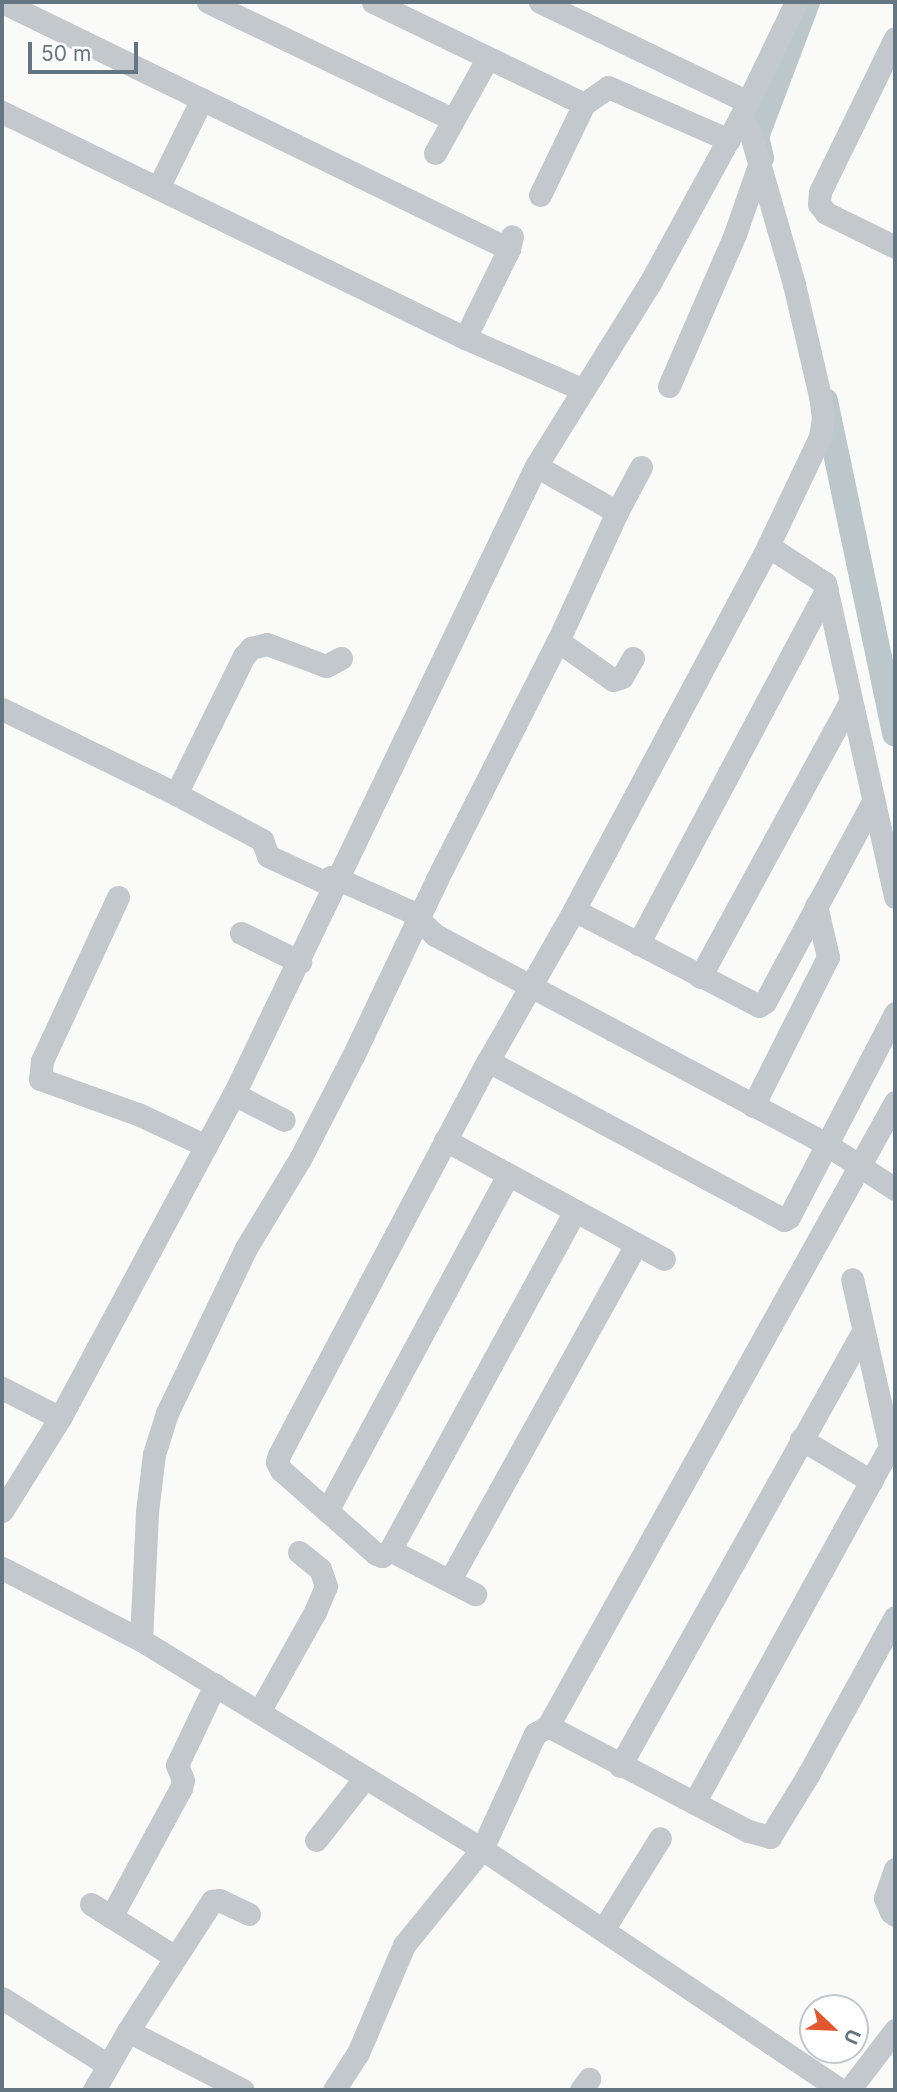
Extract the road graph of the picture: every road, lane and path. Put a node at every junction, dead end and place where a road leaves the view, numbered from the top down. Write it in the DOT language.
graph roads {
  1 [pos="2,2"];
  2 [pos="208,2"];
  3 [pos="373,2"];
  4 [pos="541,2"];
  5 [pos="796,2"];
  6 [pos="895,38"];
  7 [pos="486,59"];
  8 [pos="202,99"];
  9 [pos="584,104"];
  10 [pos="741,104"];
  11 [pos="2,112"];
  12 [pos="452,119"];
  13 [pos="722,137"];
  14 [pos="435,153"];
  15 [pos="759,165"];
  16 [pos="158,188"];
  17 [pos="540,195"];
  18 [pos="895,247"];
  19 [pos="465,338"];
  20 [pos="576,386"];
  21 [pos="669,386"];
  22 [pos="536,467"];
  23 [pos="641,467"];
  24 [pos="617,512"];
  25 [pos="768,546"];
  26 [pos="827,589"];
  27 [pos="558,641"];
  28 [pos="341,658"];
  29 [pos="633,658"];
  30 [pos="850,702"];
  31 [pos="2,709"];
  32 [pos="176,794"];
  33 [pos="872,803"];
  34 [pos="338,879"];
  35 [pos="118,897"];
  36 [pos="895,897"];
  37 [pos="816,905"];
  38 [pos="574,910"];
  39 [pos="418,919"];
  40 [pos="241,933"];
  41 [pos="638,944"];
  42 [pos="290,957"];
  43 [pos="699,977"];
  44 [pos="530,988"];
  45 [pos="895,1013"];
  46 [pos="488,1060"];
  47 [pos="233,1094"];
  48 [pos="895,1102"];
  49 [pos="753,1106"];
  50 [pos="284,1121"];
  51 [pos="445,1140"];
  52 [pos="206,1146"];
  53 [pos="849,1157"];
  54 [pos="895,1170"];
  55 [pos="508,1175"];
  56 [pos="895,1189"];
  57 [pos="575,1211"];
  58 [pos="636,1244"];
  59 [pos="664,1259"];
  60 [pos="852,1279"];
  61 [pos="863,1332"];
  62 [pos="2,1388"];
  63 [pos="886,1392"];
  64 [pos="60,1418"];
  65 [pos="801,1440"];
  66 [pos="871,1481"];
  67 [pos="2,1511"];
  68 [pos="327,1511"];
  69 [pos="390,1550"];
  70 [pos="299,1552"];
  71 [pos="2,1568"];
  72 [pos="450,1580"];
  73 [pos="475,1594"];
  74 [pos="895,1617"];
  75 [pos="135,1637"];
  76 [pos="215,1685"];
  77 [pos="259,1712"];
  78 [pos="548,1726"];
  79 [pos="620,1766"];
  80 [pos="364,1779"];
  81 [pos="694,1803"];
  82 [pos="660,1838"];
  83 [pos="316,1840"];
  84 [pos="474,1845"];
  85 [pos="895,1869"];
  86 [pos="91,1904"];
  87 [pos="249,1914"];
  88 [pos="895,1915"];
  89 [pos="111,1917"];
  90 [pos="603,1930"];
  91 [pos="175,1957"];
  92 [pos="2,1998"];
  93 [pos="895,2030"];
  94 [pos="128,2031"];
  95 [pos="108,2065"];
  96 [pos="94,2090"];
  97 [pos="243,2090"];
  98 [pos="334,2090"];
  99 [pos="840,2090"];
  100 [pos="849,2090"];
  1 -- 8 [label="street"];
  2 -- 12 [label="street"];
  3 -- 7 [label="street"];
  4 -- 10 [label="street"];
  5 -- 10 [label="street"];
  6 -- 18 [label="street"];
  7 -- 9 [label="street"];
  7 -- 12 [label="street"];
  8 -- 16 [label="street"];
  8 -- 19 [label="street"];
  9 -- 13 [label="street"];
  9 -- 17 [label="street"];
  10 -- 13 [label="street"];
  10 -- 15 [label="street"];
  11 -- 16 [label="street"];
  12 -- 14 [label="street"];
  13 -- 20 [label="street"];
  15 -- 21 [label="street"];
  15 -- 25 [label="street"];
  16 -- 19 [label="street"];
  19 -- 20 [label="street"];
  20 -- 22 [label="street"];
  22 -- 24 [label="street"];
  22 -- 34 [label="street"];
  23 -- 24 [label="street"];
  24 -- 27 [label="street"];
  25 -- 26 [label="street"];
  25 -- 38 [label="street"];
  26 -- 30 [label="street"];
  26 -- 41 [label="street"];
  27 -- 29 [label="street"];
  27 -- 39 [label="street"];
  28 -- 32 [label="street"];
  30 -- 33 [label="street"];
  30 -- 43 [label="street"];
  31 -- 32 [label="street"];
  32 -- 34 [label="street"];
  33 -- 36 [label="street"];
  33 -- 37 [label="street"];
  34 -- 39 [label="street"];
  34 -- 42 [label="street"];
  35 -- 52 [label="street"];
  37 -- 43 [label="street"];
  37 -- 49 [label="street"];
  38 -- 41 [label="street"];
  38 -- 44 [label="street"];
  39 -- 44 [label="street"];
  39 -- 75 [label="street"];
  40 -- 42 [label="street"];
  41 -- 43 [label="street"];
  42 -- 47 [label="street"];
  44 -- 46 [label="street"];
  44 -- 49 [label="street"];
  45 -- 53 [label="street"];
  46 -- 51 [label="street"];
  46 -- 53 [label="street"];
  47 -- 50 [label="street"];
  47 -- 52 [label="street"];
  48 -- 53 [label="street"];
  49 -- 53 [label="street"];
  51 -- 55 [label="street"];
  51 -- 68 [label="street"];
  52 -- 64 [label="street"];
  53 -- 54 [label="street"];
  53 -- 56 [label="street"];
  53 -- 78 [label="street"];
  55 -- 57 [label="street"];
  55 -- 68 [label="street"];
  57 -- 58 [label="street"];
  57 -- 69 [label="street"];
  58 -- 59 [label="street"];
  58 -- 72 [label="street"];
  60 -- 61 [label="street"];
  61 -- 63 [label="street"];
  61 -- 65 [label="street"];
  62 -- 64 [label="street"];
  63 -- 66 [label="street"];
  64 -- 67 [label="street"];
  65 -- 66 [label="street"];
  65 -- 79 [label="street"];
  66 -- 81 [label="street"];
  68 -- 69 [label="street"];
  69 -- 72 [label="street"];
  70 -- 77 [label="street"];
  71 -- 75 [label="street"];
  72 -- 73 [label="street"];
  74 -- 81 [label="street"];
  75 -- 76 [label="street"];
  76 -- 77 [label="street"];
  76 -- 89 [label="street"];
  77 -- 80 [label="street"];
  78 -- 79 [label="street"];
  78 -- 84 [label="street"];
  79 -- 81 [label="street"];
  80 -- 83 [label="street"];
  80 -- 84 [label="street"];
  82 -- 90 [label="street"];
  84 -- 90 [label="street"];
  84 -- 98 [label="street"];
  85 -- 88 [label="street"];
  86 -- 89 [label="street"];
  87 -- 91 [label="street"];
  89 -- 91 [label="street"];
  90 -- 99 [label="street"];
  91 -- 94 [label="street"];
  92 -- 95 [label="street"];
  93 -- 100 [label="street"];
  94 -- 95 [label="street"];
  94 -- 97 [label="street"];
  95 -- 96 [label="street"];
}
